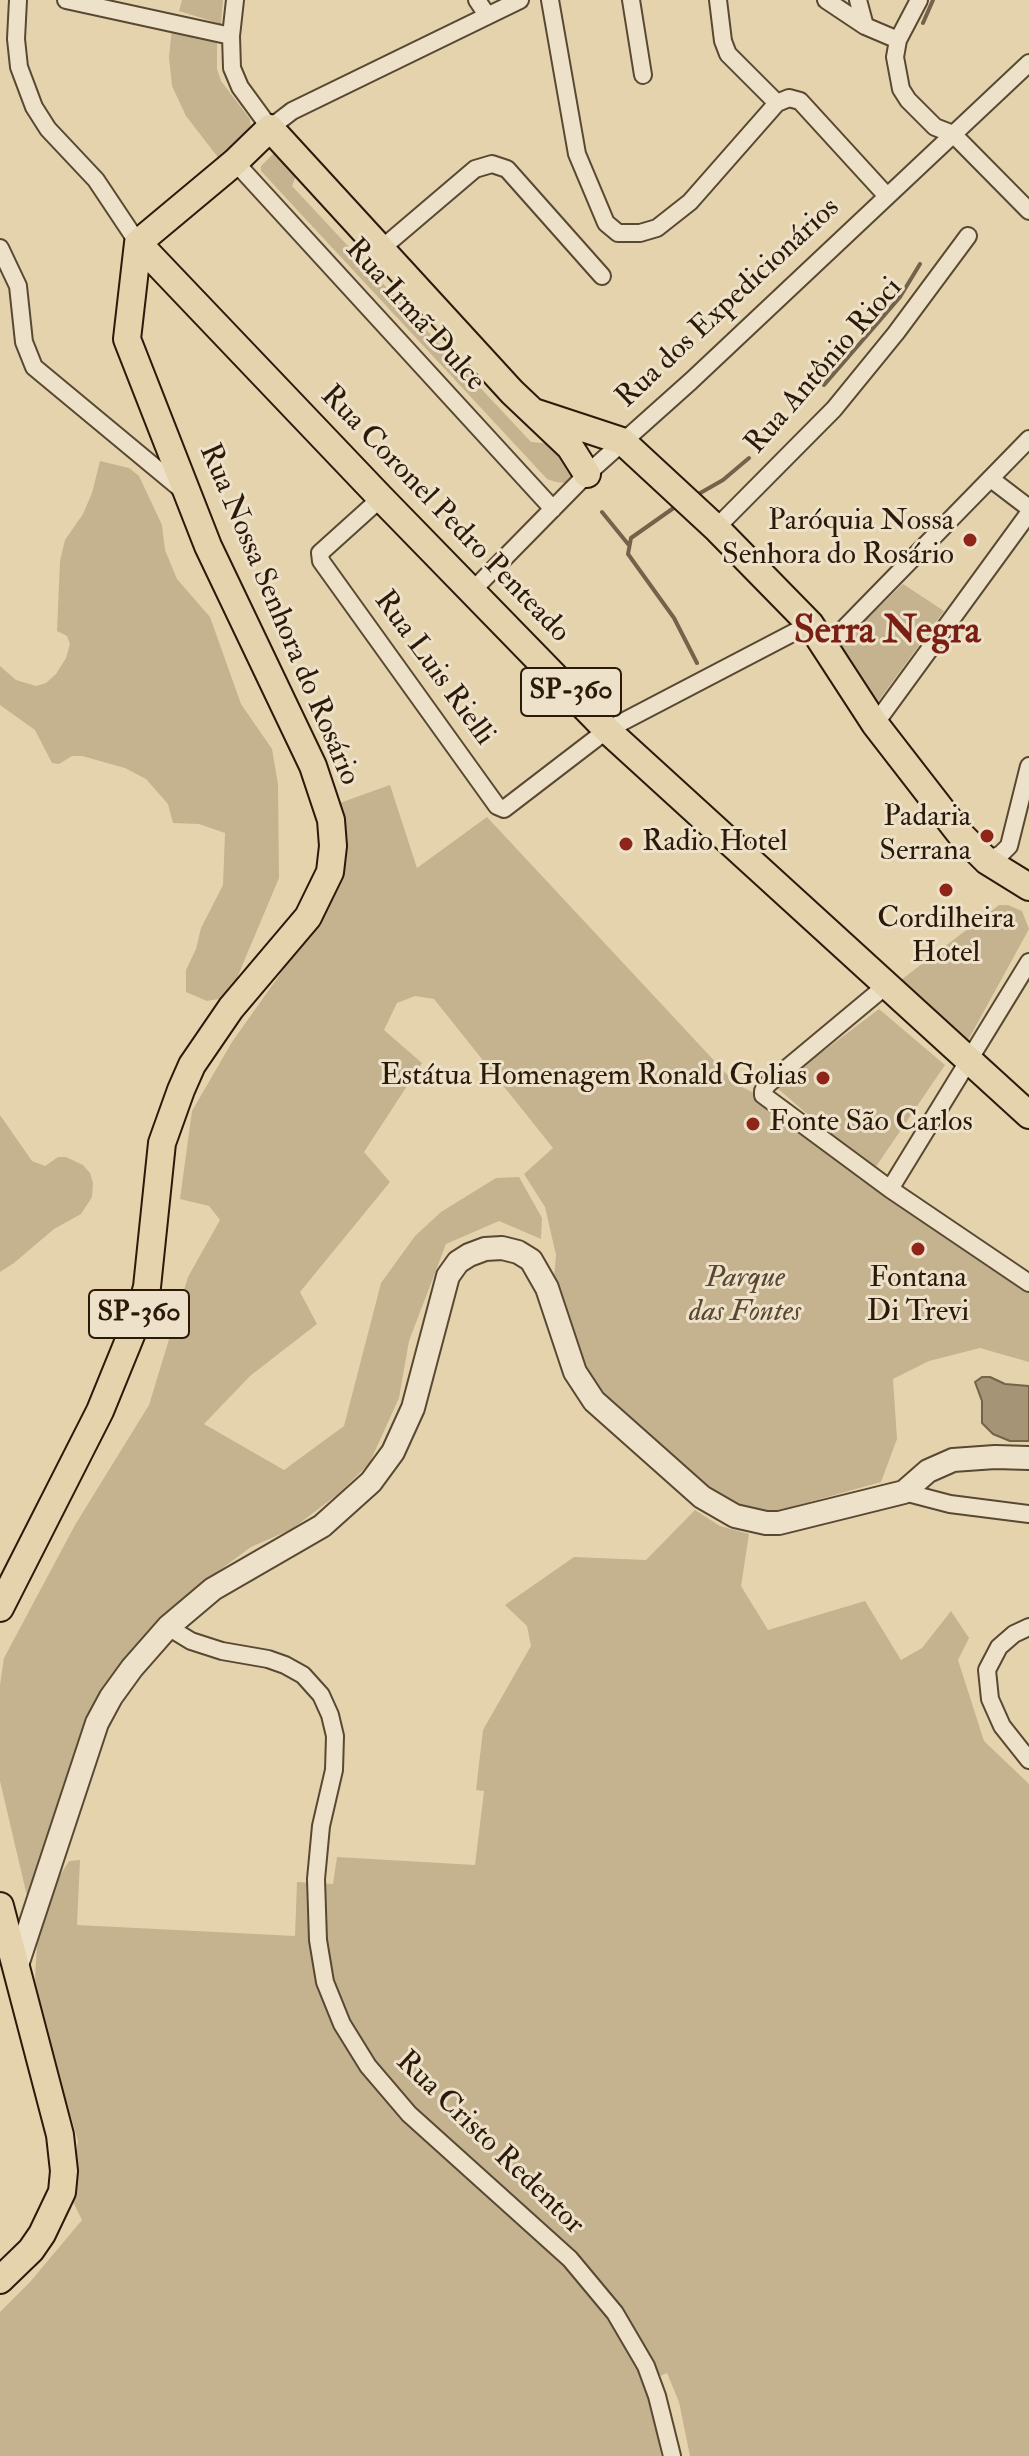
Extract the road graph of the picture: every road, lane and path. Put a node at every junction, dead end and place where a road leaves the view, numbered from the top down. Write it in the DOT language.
graph roads {
  1 [pos="18,0"];
  2 [pos="66,0"];
  3 [pos="235,0"];
  4 [pos="477,0"];
  5 [pos="520,0"];
  6 [pos="550,0"];
  7 [pos="631,0"];
  8 [pos="718,0"];
  9 [pos="826,0"];
  10 [pos="858,0"];
  11 [pos="919,0"];
  12 [pos="487,15"];
  13 [pos="865,26"];
  14 [pos="231,36"];
  15 [pos="898,40"];
  16 [pos="1029,63"];
  17 [pos="643,75"];
  18 [pos="777,103"];
  19 [pos="270,128"];
  20 [pos="953,134"];
  21 [pos="235,162"];
  22 [pos="886,195"];
  23 [pos="1029,211"];
  24 [pos="968,236"];
  25 [pos="138,243"];
  26 [pos="0,248"];
  27 [pos="381,249"];
  28 [pos="602,276"];
  29 [pos="534,412"];
  30 [pos="1029,439"];
  31 [pos="622,441"];
  32 [pos="587,474"];
  33 [pos="991,479"];
  34 [pos="189,495"];
  35 [pos="381,498"];
  36 [pos="553,509"];
  37 [pos="1029,511"];
  38 [pos="716,528"];
  39 [pos="473,590"];
  40 [pos="810,624"];
  41 [pos="825,648"];
  42 [pos="875,724"];
  43 [pos="607,730"];
  44 [pos="1029,766"];
  45 [pos="987,861"];
  46 [pos="1029,887"];
  47 [pos="1029,962"];
  48 [pos="888,984"];
  49 [pos="970,1060"];
  50 [pos="1029,1115"];
  51 [pos="890,1189"];
  52 [pos="1029,1283"];
  53 [pos="1029,1458"];
  54 [pos="904,1492"];
  55 [pos="1029,1514"];
  56 [pos="0,1608"];
  57 [pos="168,1627"];
  58 [pos="1029,1627"];
  59 [pos="1029,1760"];
  60 [pos="0,1906"];
  61 [pos="17,1965"];
  62 [pos="0,2280"];
  63 [pos="672,2456"];
  1 -- 25 [label="street"];
  2 -- 14 [label="street"];
  3 -- 14 [label="street"];
  4 -- 12 [label="street"];
  5 -- 12 [label="street"];
  6 -- 18 [label="street"];
  7 -- 17 [label="street"];
  8 -- 18 [label="street"];
  9 -- 13 [label="street"];
  10 -- 13 [label="street"];
  11 -- 15 [label="street"];
  12 -- 19 [label="street"];
  13 -- 15 [label="street"];
  14 -- 19 [label="street"];
  15 -- 20 [label="street"];
  16 -- 20 [label="street, Rua dos Expedicionários"];
  18 -- 22 [label="street"];
  19 -- 21 [label="main road"];
  19 -- 27 [label="main road"];
  20 -- 22 [label="street, Rua dos Expedicionários"];
  20 -- 23 [label="street"];
  21 -- 25 [label="main road"];
  21 -- 36 [label="street, Rua Irmã Dulce"];
  22 -- 31 [label="street, Rua dos Expedicionários"];
  24 -- 38 [label="street, Rua Antônio Rioci"];
  25 -- 34 [label="main road, Rua Nossa Senhora do Rosário / SP-360"];
  25 -- 35 [label="main road, Rua Coronel Pedro Penteado / SP-360"];
  26 -- 34 [label="street"];
  27 -- 28 [label="street"];
  27 -- 29 [label="main road"];
  29 -- 31 [label="main road"];
  29 -- 32 [label="main road"];
  30 -- 33 [label="street"];
  31 -- 32 [label="street, Rua dos Expedicionários"];
  31 -- 38 [label="main road"];
  32 -- 36 [label="street, Rua dos Expedicionários"];
  33 -- 37 [label="street"];
  33 -- 41 [label="street"];
  34 -- 56 [label="main road, Rua Nossa Senhora do Rosário / SP-360"];
  35 -- 39 [label="main road, Rua Coronel Pedro Penteado / SP-360"];
  35 -- 43 [label="street, Rua Luis Rielli"];
  36 -- 39 [label="street, Rua dos Expedicionários"];
  37 -- 42 [label="street"];
  38 -- 40 [label="main road"];
  39 -- 43 [label="main road, Rua Coronel Pedro Penteado / SP-360"];
  40 -- 41 [label="main road"];
  40 -- 43 [label="street"];
  41 -- 42 [label="main road"];
  42 -- 45 [label="main road"];
  43 -- 48 [label="main road, Rua Coronel Pedro Penteado / SP-360"];
  44 -- 45 [label="street"];
  45 -- 46 [label="main road"];
  47 -- 49 [label="street"];
  48 -- 49 [label="main road, Rua Coronel Pedro Penteado / SP-360"];
  48 -- 51 [label="street"];
  49 -- 50 [label="main road, Rua Coronel Pedro Penteado / SP-360"];
  49 -- 51 [label="street"];
  51 -- 52 [label="street"];
  53 -- 54 [label="street"];
  54 -- 55 [label="street"];
  54 -- 57 [label="street"];
  57 -- 61 [label="street"];
  57 -- 63 [label="street, Rua Cristo Redentor"];
  58 -- 59 [label="street"];
  60 -- 61 [label="main road"];
  61 -- 62 [label="main road"];
}
